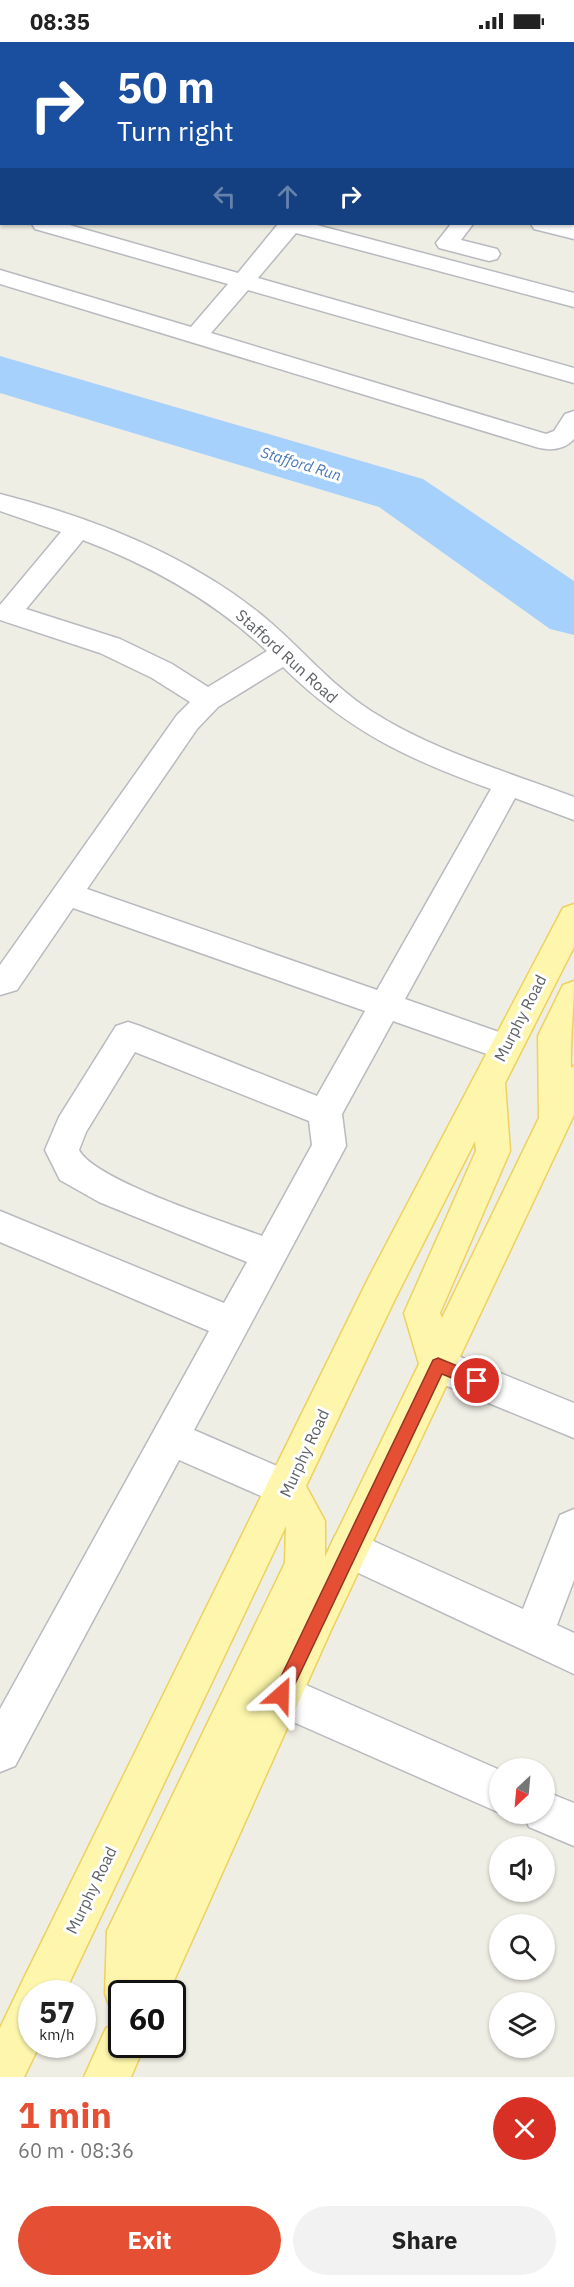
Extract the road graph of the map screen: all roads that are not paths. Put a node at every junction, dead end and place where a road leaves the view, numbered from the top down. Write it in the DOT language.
graph roads {
  1 [pos="46,225"];
  2 [pos="289,225"];
  3 [pos="294,225"];
  4 [pos="461,225"];
  5 [pos="546,225"];
  6 [pos="574,232"];
  7 [pos="505,258"];
  8 [pos="0,277"];
  9 [pos="242,281"];
  10 [pos="574,300"];
  11 [pos="197,335"];
  12 [pos="574,376"];
  13 [pos="574,419"];
  14 [pos="0,502"];
  15 [pos="79,528"];
  16 [pos="285,653"];
  17 [pos="208,700"];
  18 [pos="509,783"];
  19 [pos="574,808"];
  20 [pos="67,894"];
  21 [pos="574,916"];
  22 [pos="0,982"];
  23 [pos="574,994"];
  24 [pos="386,1006"];
  25 [pos="504,1047"];
  26 [pos="574,1080"];
  27 [pos="488,1083"];
  28 [pos="325,1113"];
  29 [pos="554,1123"];
  30 [pos="0,1226"];
  31 [pos="269,1255"];
  32 [pos="234,1324"];
  33 [pos="438,1365"];
  34 [pos="574,1421"];
  35 [pos="171,1438"];
  36 [pos="286,1489"];
  37 [pos="574,1528"];
  38 [pos="349,1549"];
  39 [pos="533,1635"];
  40 [pos="574,1654"];
  41 [pos="281,1695"];
  42 [pos="0,1751"];
  43 [pos="489,1787"];
  44 [pos="555,1817"];
  45 [pos="574,1825"];
  46 [pos="47,1980"];
  47 [pos="127,1980"];
  48 [pos="151,1980"];
  49 [pos="18,2040"];
  50 [pos="116,2058"];
  51 [pos="0,2077"];
  52 [pos="107,2077"];
  1 -- 9 [label="street"];
  2 -- 9 [label="street"];
  3 -- 10 [label="street"];
  4 -- 7 [label="street"];
  5 -- 6 [label="street"];
  8 -- 11 [label="street"];
  9 -- 11 [label="street"];
  9 -- 12 [label="street"];
  11 -- 13 [label="street"];
  14 -- 15 [label="street, Stafford Run Road"];
  15 -- 16 [label="street, Stafford Run Road"];
  15 -- 17 [label="street"];
  16 -- 17 [label="street"];
  16 -- 18 [label="street, Stafford Run Road"];
  17 -- 20 [label="street"];
  18 -- 19 [label="street, Stafford Run Road"];
  18 -- 24 [label="street"];
  20 -- 22 [label="street"];
  20 -- 24 [label="street"];
  21 -- 25 [label="main road, Murphy Road"];
  23 -- 29 [label="main road"];
  24 -- 25 [label="street"];
  24 -- 28 [label="street"];
  25 -- 27 [label="main road, Murphy Road"];
  26 -- 29 [label="main road"];
  27 -- 33 [label="main road"];
  27 -- 36 [label="main road, Murphy Road"];
  28 -- 31 [label="street"];
  28 -- 31 [label="street"];
  29 -- 33 [label="main road"];
  30 -- 32 [label="street"];
  31 -- 32 [label="street"];
  32 -- 35 [label="street"];
  33 -- 34 [label="street"];
  33 -- 38 [label="main road"];
  35 -- 36 [label="street"];
  35 -- 42 [label="street"];
  36 -- 46 [label="main road, Murphy Road"];
  36 -- 47 [label="main road"];
  37 -- 39 [label="street"];
  38 -- 39 [label="street"];
  38 -- 41 [label="main road"];
  39 -- 40 [label="street"];
  41 -- 43 [label="street"];
  41 -- 48 [label="main road"];
  44 -- 45 [label="street"];
  49 -- 51 [label="main road"];
  50 -- 52 [label="main road"];
}
